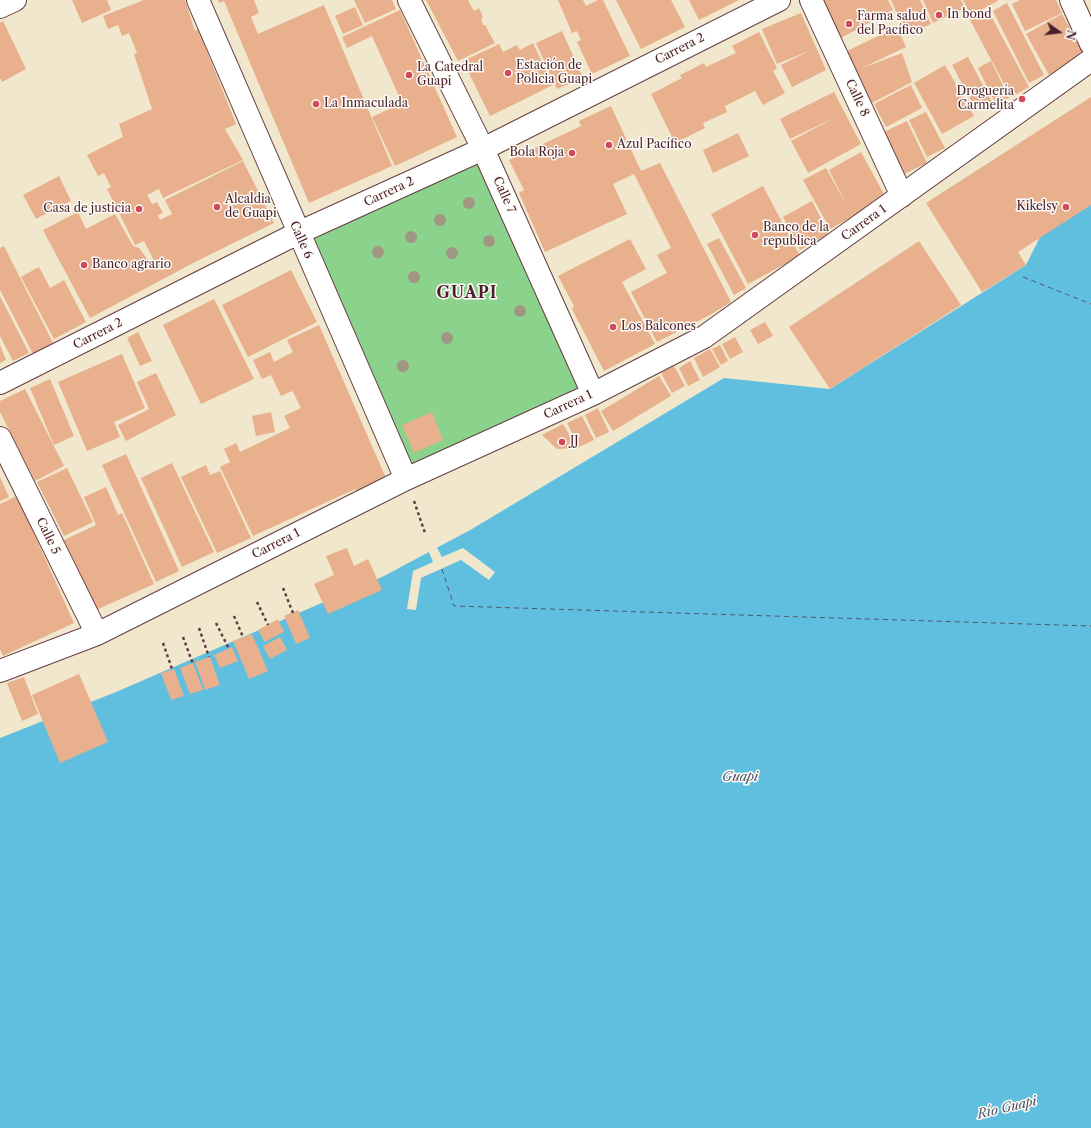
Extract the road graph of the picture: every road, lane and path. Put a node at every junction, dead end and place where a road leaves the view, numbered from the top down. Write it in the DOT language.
graph roads {
  1 [pos="15,0"];
  2 [pos="198,0"];
  3 [pos="409,0"];
  4 [pos="779,0"];
  5 [pos="811,0"];
  6 [pos="1071,0"];
  7 [pos="0,8"];
  8 [pos="1091,44"];
  9 [pos="1091,60"];
  10 [pos="483,149"];
  11 [pos="902,196"];
  12 [pos="298,233"];
  13 [pos="0,383"];
  14 [pos="593,394"];
  15 [pos="0,438"];
  16 [pos="406,479"];
  17 [pos="425,533"];
  18 [pos="283,588"];
  19 [pos="257,602"];
  20 [pos="292,613"];
  21 [pos="234,616"];
  22 [pos="216,623"];
  23 [pos="268,625"];
  24 [pos="199,628"];
  25 [pos="97,634"];
  26 [pos="243,637"];
  27 [pos="183,638"];
  28 [pos="163,643"];
  29 [pos="228,649"];
  30 [pos="209,657"];
  31 [pos="192,664"];
  32 [pos="172,669"];
  33 [pos="0,671"];
  1 -- 7 [label="street"];
  2 -- 12 [label="street, Calle 6"];
  3 -- 10 [label="street, Calle 7"];
  4 -- 10 [label="street, Carrera 2"];
  5 -- 11 [label="street, Calle 8"];
  6 -- 8 [label="street"];
  9 -- 11 [label="street, Carrera 1"];
  10 -- 12 [label="street, Carrera 2"];
  10 -- 14 [label="street, Calle 7"];
  11 -- 14 [label="street, Carrera 1"];
  12 -- 13 [label="street, Carrera 2"];
  12 -- 16 [label="street, Calle 6"];
  14 -- 16 [label="street, Carrera 1"];
  15 -- 25 [label="street, Calle 5"];
  16 -- 17 [label="path"];
  16 -- 25 [label="street, Carrera 1"];
  18 -- 20 [label="path"];
  19 -- 23 [label="path"];
  21 -- 26 [label="path"];
  22 -- 29 [label="path"];
  24 -- 30 [label="path"];
  25 -- 33 [label="street, Carrera 1"];
  27 -- 31 [label="path"];
  28 -- 32 [label="path"];
}
